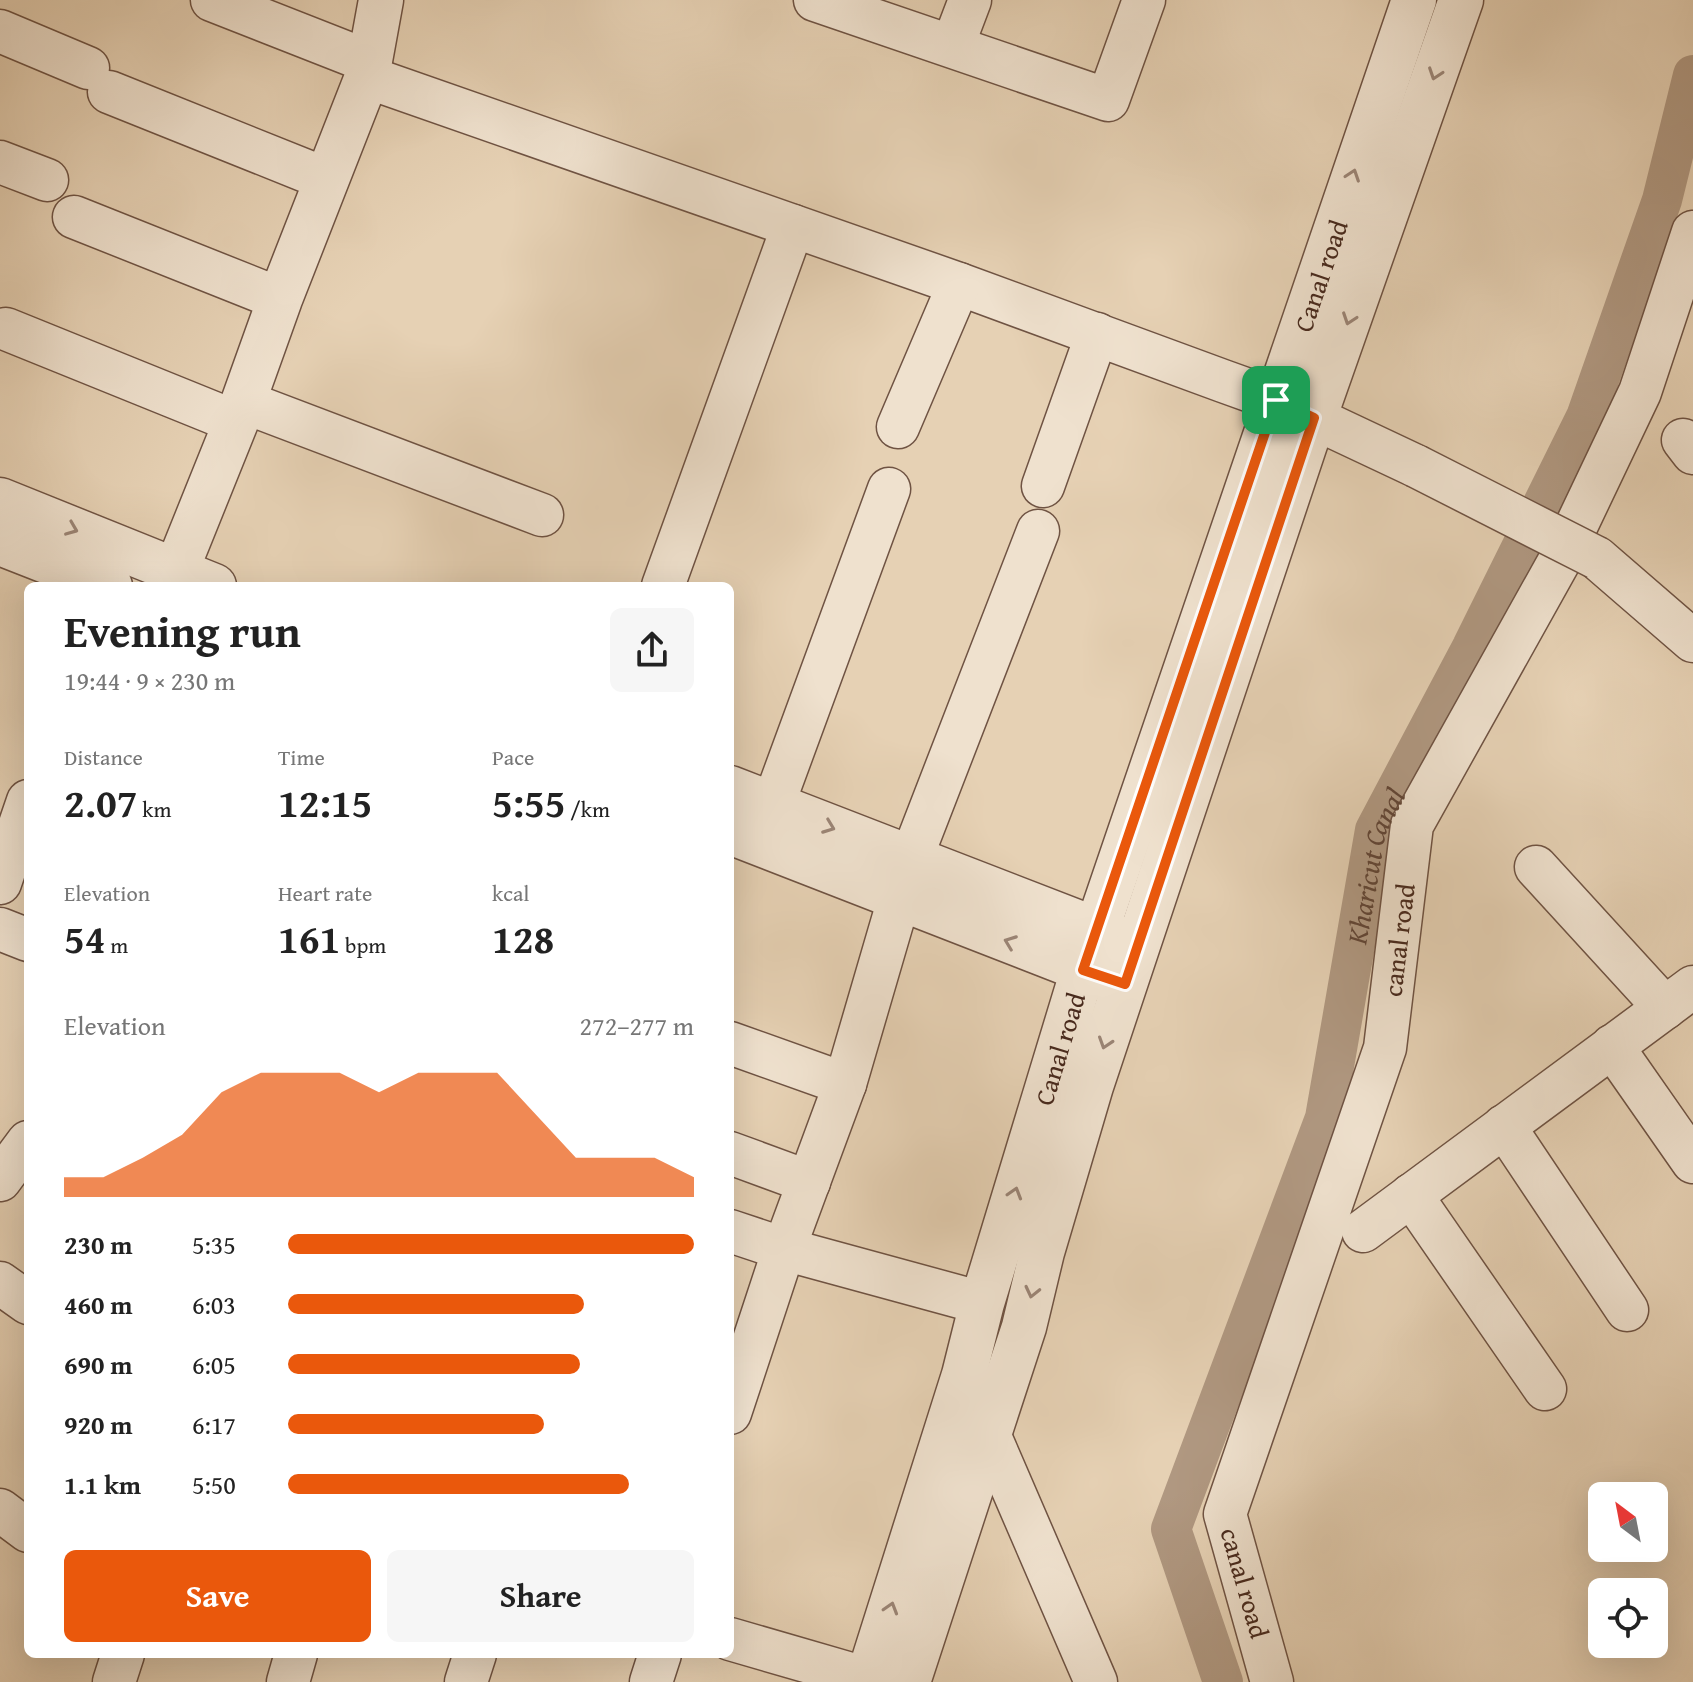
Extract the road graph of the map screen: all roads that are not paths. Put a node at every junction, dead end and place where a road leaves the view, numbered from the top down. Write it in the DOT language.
graph roads {
  1 [pos="212,0"];
  2 [pos="381,0"];
  3 [pos="970,0"];
  4 [pos="1144,0"];
  5 [pos="1414,0"];
  6 [pos="1461,0"];
  7 [pos="825,2"];
  8 [pos="0,31"];
  9 [pos="953,45"];
  10 [pos="369,69"];
  11 [pos="0,162"];
  12 [pos="326,179"];
  13 [pos="47,180"];
  14 [pos="74,217"];
  15 [pos="793,226"];
  16 [pos="1693,232"];
  17 [pos="959,284"];
  18 [pos="280,299"];
  19 [pos="6,329"];
  20 [pos="1097,334"];
  21 [pos="1295,409"];
  22 [pos="240,412"];
  23 [pos="898,427"];
  24 [pos="1043,486"];
  25 [pos="889,489"];
  26 [pos="0,500"];
  27 [pos="542,515"];
  28 [pos="1038,531"];
  29 [pos="0,543"];
  30 [pos="109,576"];
  31 [pos="187,581"];
  32 [pos="664,582"];
  33 [pos="1693,641"];
  34 [pos="734,790"];
  35 [pos="18,804"];
  36 [pos="773,805"];
  37 [pos="734,833"];
  38 [pos="1536,867"];
  39 [pos="905,879"];
  40 [pos="0,883"];
  41 [pos="0,929"];
  42 [pos="24,938"];
  43 [pos="1111,958"];
  44 [pos="1679,997"];
  45 [pos="734,1044"];
  46 [pos="1612,1046"];
  47 [pos="845,1084"];
  48 [pos="1504,1126"];
  49 [pos="24,1147"];
  50 [pos="734,1154"];
  51 [pos="1693,1162"];
  52 [pos="0,1180"];
  53 [pos="809,1182"];
  54 [pos="1411,1195"];
  55 [pos="1363,1231"];
  56 [pos="734,1232"];
  57 [pos="784,1249"];
  58 [pos="0,1283"];
  59 [pos="24,1300"];
  60 [pos="982,1303"];
  61 [pos="1627,1310"];
  62 [pos="964,1375"];
  63 [pos="1545,1389"];
  64 [pos="734,1401"];
  65 [pos="989,1435"];
  66 [pos="0,1510"];
  67 [pos="24,1528"];
  68 [pos="734,1640"];
  69 [pos="122,1658"];
  70 [pos="295,1658"];
  71 [pos="474,1658"];
  72 [pos="659,1658"];
  73 [pos="881,1681"];
  74 [pos="114,1682"];
  75 [pos="288,1682"];
  76 [pos="466,1682"];
  77 [pos="651,1682"];
  78 [pos="1096,1682"];
  79 [pos="1272,1682"];
  1 -- 10 [label="street"];
  2 -- 10 [label="street"];
  3 -- 9 [label="street"];
  4 -- 9 [label="street"];
  21 -- 5 [label="street, Canal road, one-way"];
  6 -- 21 [label="street, one-way"];
  7 -- 9 [label="street"];
  8 -- 12 [label="street"];
  10 -- 12 [label="street"];
  10 -- 15 [label="street"];
  11 -- 13 [label="street"];
  12 -- 18 [label="street"];
  14 -- 18 [label="street"];
  15 -- 17 [label="street"];
  15 -- 32 [label="street"];
  16 -- 79 [label="street, canal road"];
  17 -- 20 [label="street"];
  17 -- 23 [label="street"];
  18 -- 22 [label="street"];
  19 -- 22 [label="street"];
  20 -- 21 [label="street"];
  20 -- 24 [label="street"];
  21 -- 33 [label="street, bridge"];
  21 -- 43 [label="street, Canal road"];
  22 -- 27 [label="street"];
  22 -- 31 [label="street"];
  25 -- 36 [label="street"];
  26 -- 30 [label="street, one-way"];
  28 -- 39 [label="street"];
  29 -- 30 [label="street"];
  30 -- 31 [label="street"];
  34 -- 36 [label="street"];
  35 -- 40 [label="street"];
  36 -- 39 [label="street, one-way"];
  37 -- 39 [label="street"];
  38 -- 44 [label="street"];
  39 -- 43 [label="street"];
  39 -- 47 [label="street"];
  41 -- 42 [label="street"];
  60 -- 43 [label="street, Canal road, one-way"];
  43 -- 65 [label="street, one-way"];
  44 -- 46 [label="street"];
  45 -- 47 [label="street"];
  46 -- 48 [label="street"];
  46 -- 51 [label="street"];
  47 -- 53 [label="street"];
  48 -- 54 [label="street"];
  48 -- 61 [label="street"];
  49 -- 52 [label="street"];
  50 -- 53 [label="street"];
  53 -- 57 [label="street"];
  54 -- 55 [label="street"];
  54 -- 63 [label="street"];
  56 -- 57 [label="street"];
  57 -- 60 [label="street"];
  57 -- 64 [label="street"];
  58 -- 59 [label="street"];
  60 -- 62 [label="street, Canal road"];
  62 -- 65 [label="street"];
  73 -- 62 [label="street, Canal road, one-way"];
  65 -- 73 [label="street"];
  65 -- 78 [label="street"];
  66 -- 67 [label="street"];
  68 -- 73 [label="street"];
  69 -- 74 [label="street"];
  70 -- 75 [label="street"];
  71 -- 76 [label="street"];
  72 -- 77 [label="street"];
}
